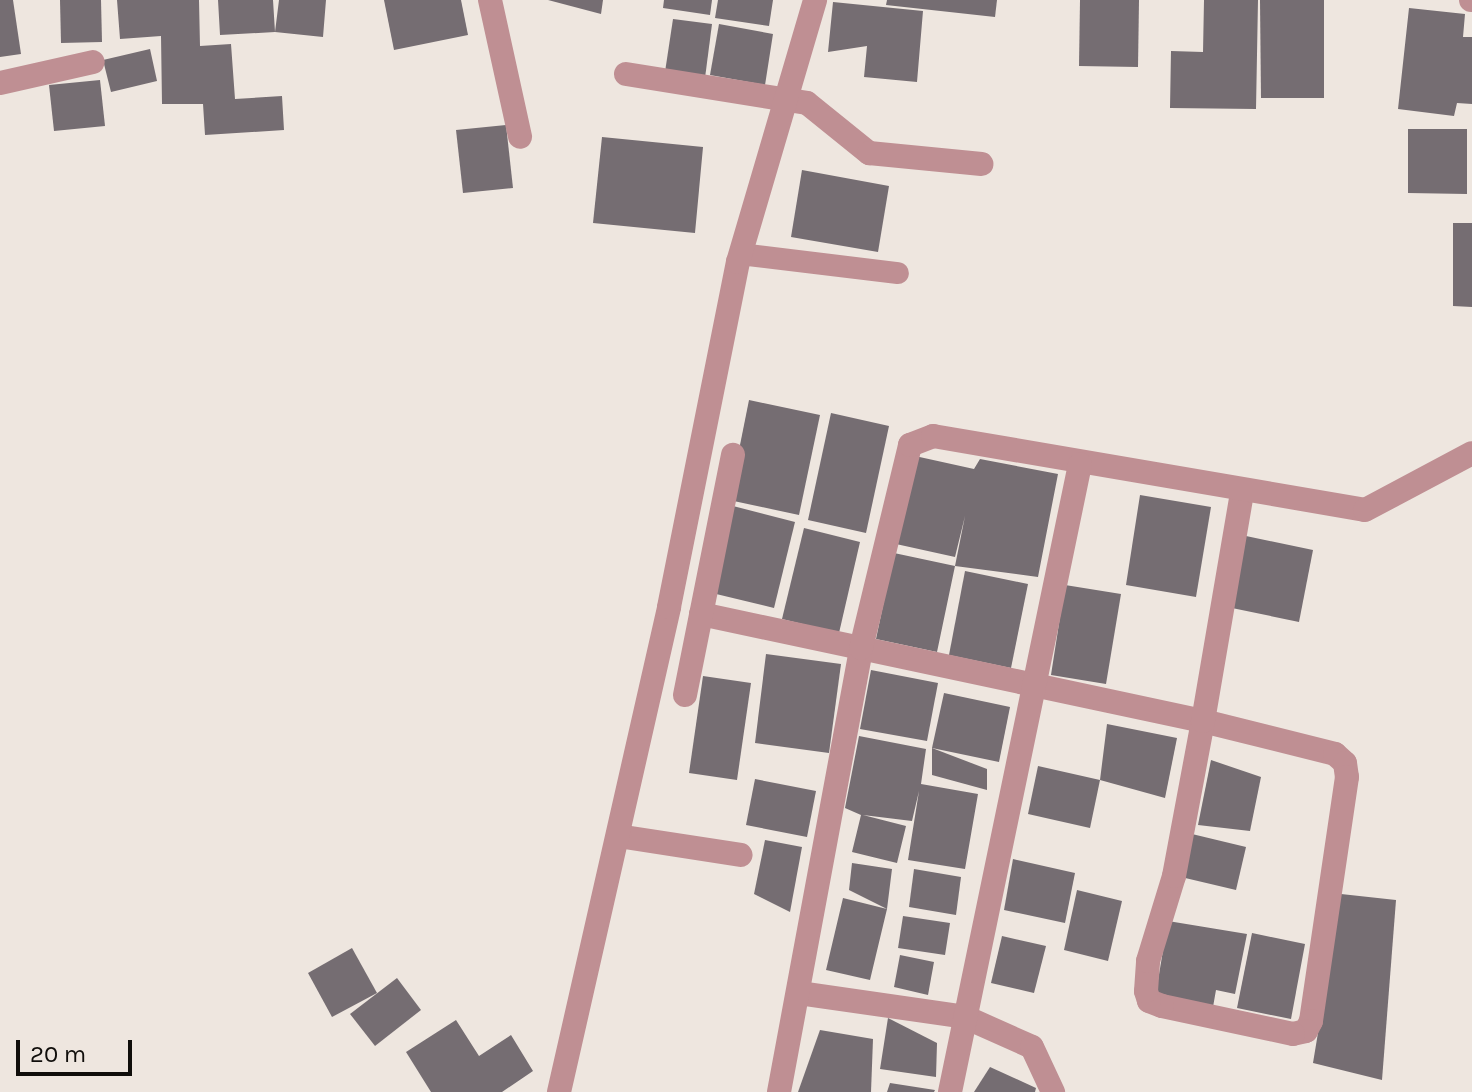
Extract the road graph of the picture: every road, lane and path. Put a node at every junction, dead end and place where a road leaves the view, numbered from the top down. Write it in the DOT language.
graph roads {
  1 [pos="490,0"];
  2 [pos="815,0"];
  3 [pos="93,62"];
  4 [pos="626,74"];
  5 [pos="0,83"];
  6 [pos="786,99"];
  7 [pos="520,137"];
  8 [pos="981,164"];
  9 [pos="740,254"];
  10 [pos="898,273"];
  11 [pos="1472,453"];
  12 [pos="733,455"];
  13 [pos="1080,464"];
  14 [pos="1242,493"];
  15 [pos="701,614"];
  16 [pos="861,648"];
  17 [pos="1031,685"];
  18 [pos="685,695"];
  19 [pos="1203,721"];
  20 [pos="618,836"];
  21 [pos="741,855"];
  22 [pos="799,993"];
  23 [pos="965,1017"];
  24 [pos="559,1092"];
  25 [pos="779,1092"];
  26 [pos="950,1092"];
  27 [pos="1053,1092"];
  1 -- 7 [label="street"];
  2 -- 6 [label="street"];
  3 -- 5 [label="street"];
  4 -- 6 [label="street"];
  6 -- 8 [label="street"];
  6 -- 9 [label="street"];
  9 -- 10 [label="lane"];
  9 -- 20 [label="street"];
  11 -- 14 [label="street"];
  12 -- 15 [label="street"];
  13 -- 14 [label="street"];
  13 -- 16 [label="street"];
  13 -- 17 [label="street"];
  14 -- 19 [label="street"];
  15 -- 16 [label="street"];
  15 -- 18 [label="street"];
  16 -- 17 [label="street"];
  16 -- 22 [label="street"];
  17 -- 19 [label="street"];
  17 -- 23 [label="street"];
  19 -- 19 [label="street"];
  20 -- 21 [label="street"];
  20 -- 24 [label="street"];
  22 -- 23 [label="street"];
  22 -- 25 [label="street"];
  23 -- 26 [label="street"];
  23 -- 27 [label="street"];
}
